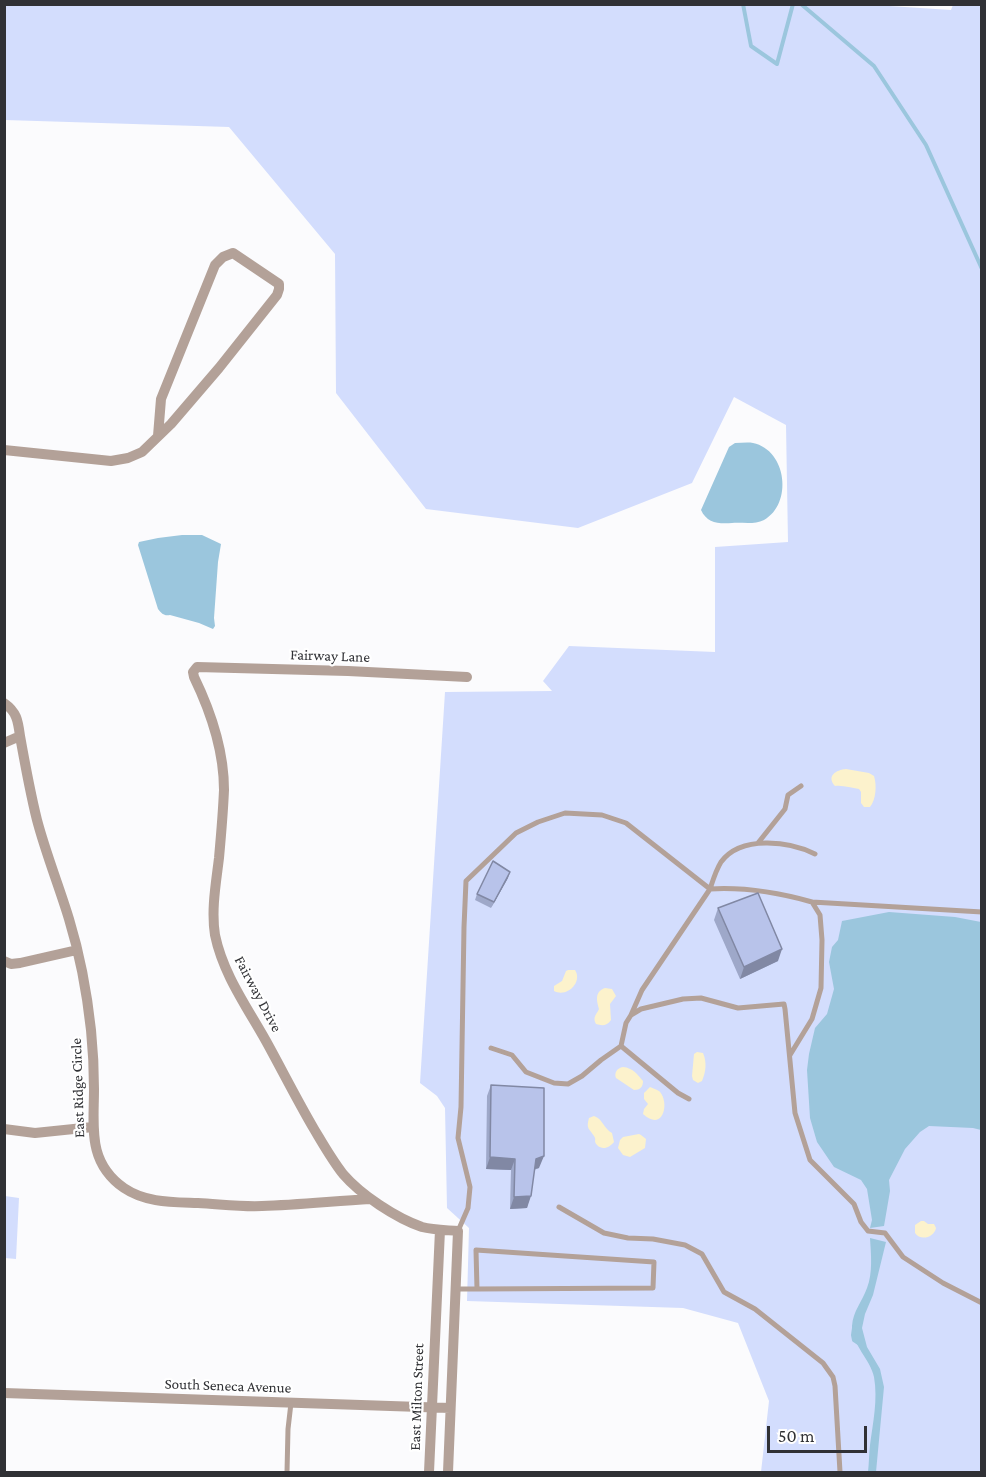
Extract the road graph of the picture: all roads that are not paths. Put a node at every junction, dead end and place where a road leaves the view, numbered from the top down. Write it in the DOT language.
graph roads {
  1 [pos="158,436"];
  2 [pos="4,450"];
  3 [pos="194,670"];
  4 [pos="467,677"];
  5 [pos="4,703"];
  6 [pos="20,736"];
  7 [pos="4,742"];
  8 [pos="801,786"];
  9 [pos="758,843"];
  10 [pos="815,854"];
  11 [pos="710,889"];
  12 [pos="812,902"];
  13 [pos="981,912"];
  14 [pos="77,950"];
  15 [pos="4,961"];
  16 [pos="631,1015"];
  17 [pos="621,1046"];
  18 [pos="491,1048"];
  19 [pos="790,1057"];
  20 [pos="688,1099"];
  21 [pos="93,1127"];
  22 [pos="4,1129"];
  23 [pos="370,1199"];
  24 [pos="559,1207"];
  25 [pos="440,1230"];
  26 [pos="458,1231"];
  27 [pos="477,1289"];
  28 [pos="456,1290"];
  29 [pos="981,1303"];
  30 [pos="435,1323"];
  31 [pos="454,1323"];
  32 [pos="4,1393"];
  33 [pos="291,1403"];
  34 [pos="432,1407"];
  35 [pos="450,1408"];
  36 [pos="287,1473"];
  37 [pos="429,1473"];
  38 [pos="448,1473"];
  39 [pos="840,1473"];
  1 -- 1 [label="street"];
  1 -- 2 [label="street"];
  3 -- 4 [label="street, Fairway Lane"];
  3 -- 23 [label="street, Fairway Drive"];
  5 -- 6 [label="street, East Ridge Circle"];
  6 -- 7 [label="street"];
  6 -- 14 [label="street, East Ridge Circle"];
  8 -- 9 [label="lane"];
  9 -- 10 [label="lane"];
  9 -- 11 [label="lane"];
  11 -- 12 [label="lane"];
  11 -- 16 [label="lane"];
  11 -- 26 [label="lane"];
  12 -- 13 [label="lane"];
  12 -- 19 [label="lane"];
  14 -- 15 [label="street"];
  14 -- 21 [label="street, East Ridge Circle"];
  16 -- 17 [label="lane"];
  16 -- 19 [label="lane"];
  17 -- 18 [label="lane"];
  17 -- 20 [label="lane"];
  19 -- 29 [label="lane"];
  21 -- 22 [label="street"];
  21 -- 23 [label="street, East Ridge Circle"];
  23 -- 25 [label="street"];
  24 -- 39 [label="lane"];
  25 -- 26 [label="street"];
  25 -- 30 [label="street, East Milton Street"];
  26 -- 28 [label="street"];
  27 -- 27 [label="lane"];
  27 -- 28 [label="lane"];
  28 -- 31 [label="street"];
  30 -- 31 [label="street, East Milton Street"];
  30 -- 34 [label="street, East Milton Street"];
  31 -- 35 [label="street"];
  32 -- 33 [label="street, South Seneca Avenue"];
  33 -- 34 [label="street, South Seneca Avenue"];
  33 -- 36 [label="lane"];
  34 -- 35 [label="street, South Seneca Avenue"];
  34 -- 37 [label="street, East Milton Street"];
  35 -- 38 [label="street"];
}
